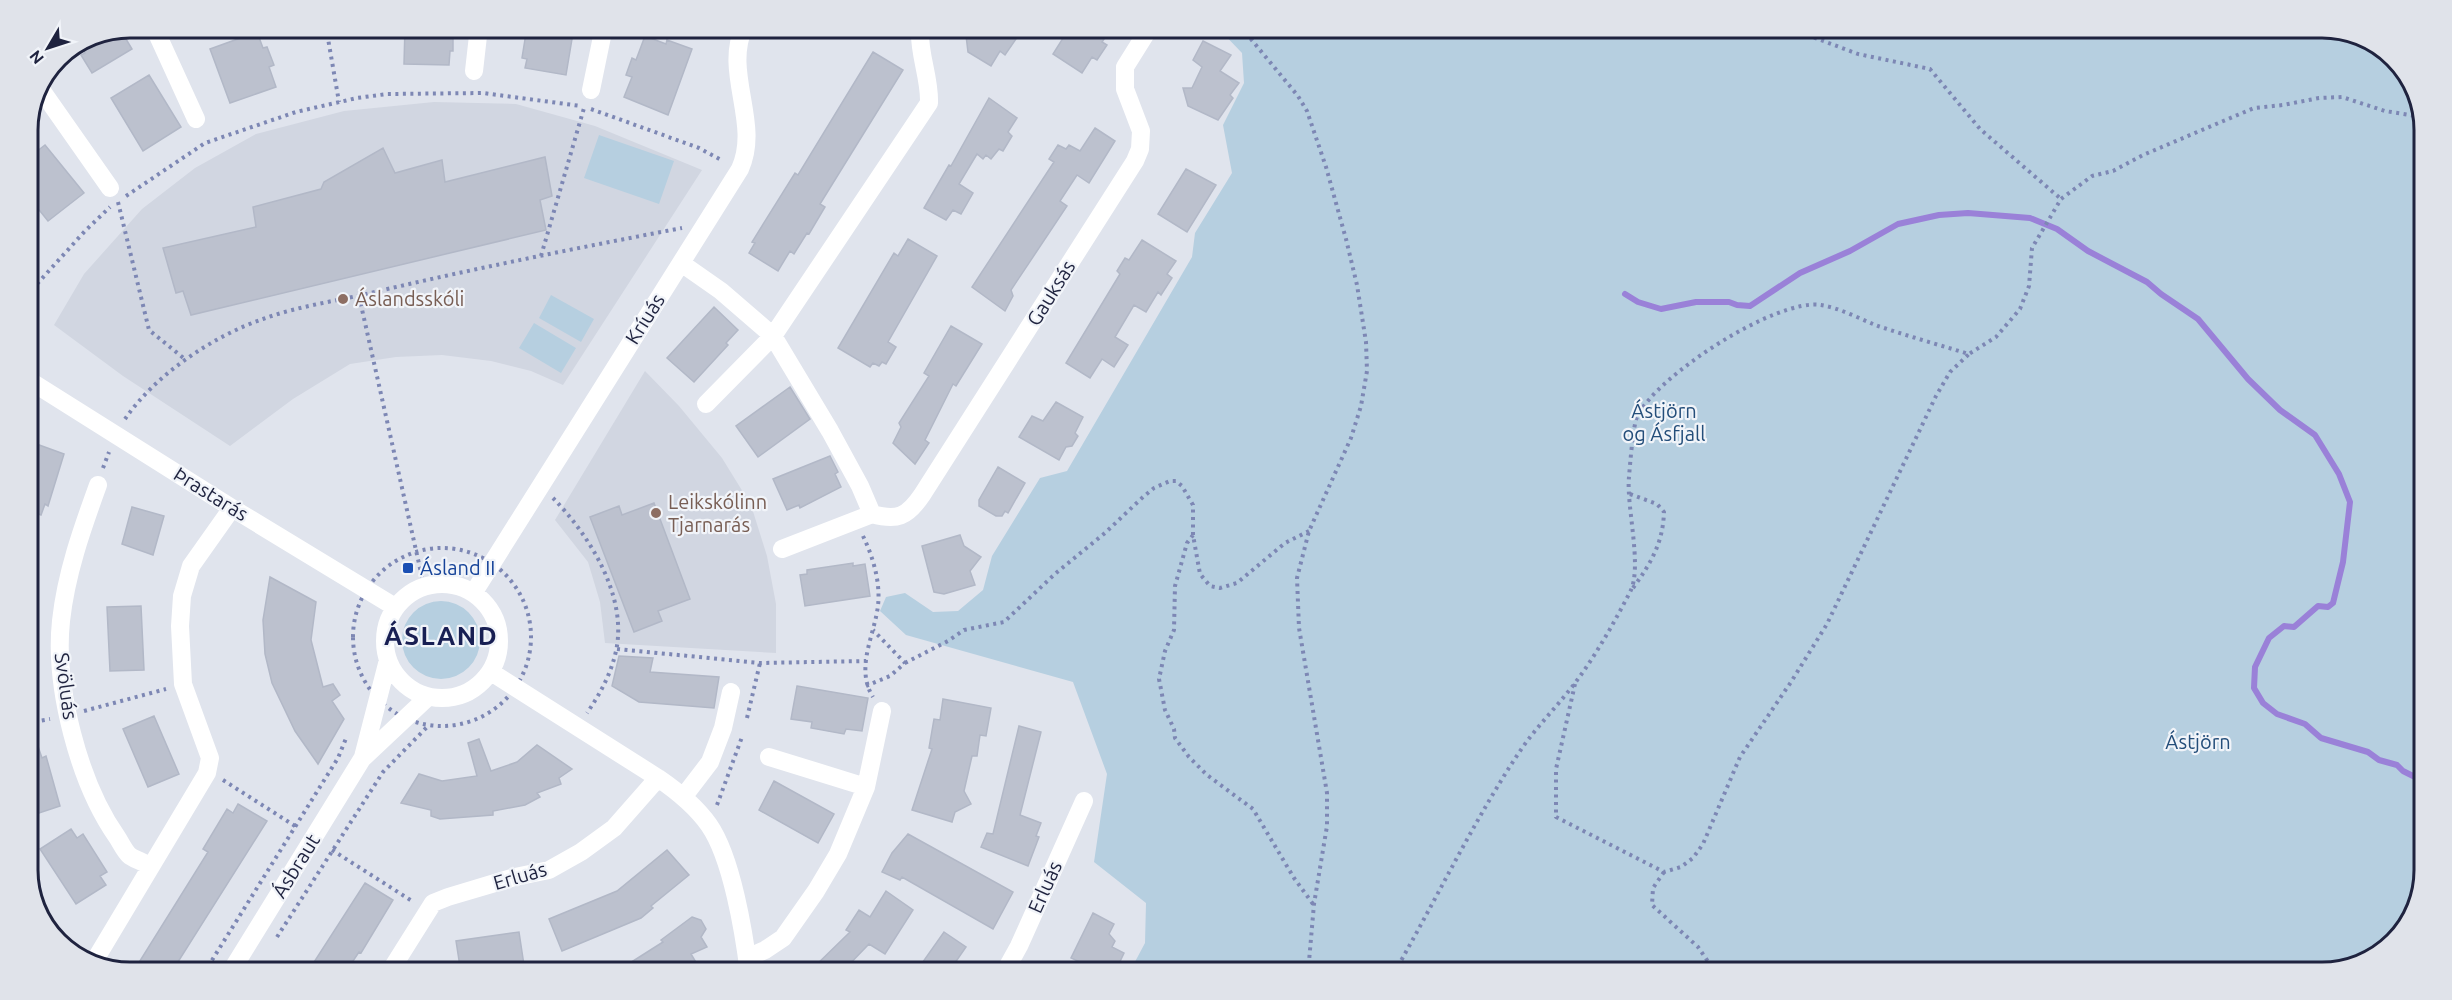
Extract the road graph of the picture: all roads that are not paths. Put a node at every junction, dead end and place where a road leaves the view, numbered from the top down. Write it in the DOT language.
graph roads {
  1 [pos="159,37"];
  2 [pos="478,37"];
  3 [pos="602,37"];
  4 [pos="742,37"];
  5 [pos="919,37"];
  6 [pos="1144,37"];
  7 [pos="474,71"];
  8 [pos="45,95"];
  9 [pos="588,98"];
  10 [pos="196,119"];
  11 [pos="114,195"];
  12 [pos="681,263"];
  13 [pos="773,336"];
  14 [pos="38,386"];
  15 [pos="706,404"];
  16 [pos="98,485"];
  17 [pos="232,508"];
  18 [pos="864,518"];
  19 [pos="782,549"];
  20 [pos="474,592"];
  21 [pos="395,607"];
  22 [pos="388,660"];
  23 [pos="491,672"];
  24 [pos="731,692"];
  25 [pos="428,697"];
  26 [pos="882,711"];
  27 [pos="769,757"];
  28 [pos="362,759"];
  29 [pos="658,778"];
  30 [pos="866,787"];
  31 [pos="684,796"];
  32 [pos="1084,801"];
  33 [pos="151,866"];
  34 [pos="97,956"];
  35 [pos="237,962"];
  36 [pos="396,962"];
  37 [pos="747,962"];
  38 [pos="752,962"];
  39 [pos="1010,962"];
  1 -- 10 [label="street"];
  2 -- 7 [label="street"];
  3 -- 9 [label="street"];
  4 -- 12 [label="street, Kríuás"];
  5 -- 13 [label="street"];
  6 -- 18 [label="street, Gauksás"];
  8 -- 11 [label="street"];
  12 -- 13 [label="street"];
  12 -- 20 [label="street, Kríuás"];
  13 -- 15 [label="street"];
  13 -- 18 [label="street"];
  14 -- 17 [label="street, Þrastarás"];
  16 -- 33 [label="street, Svöluás"];
  17 -- 21 [label="street, Þrastarás"];
  17 -- 33 [label="street"];
  18 -- 19 [label="street, Gauksás"];
  20 -- 21 [label="street"];
  20 -- 23 [label="street"];
  21 -- 22 [label="street"];
  22 -- 25 [label="street"];
  22 -- 28 [label="street, Ásbraut"];
  23 -- 25 [label="street"];
  23 -- 29 [label="street"];
  24 -- 31 [label="street"];
  25 -- 28 [label="street, Ásbraut"];
  26 -- 30 [label="street"];
  27 -- 30 [label="street"];
  28 -- 35 [label="street, Ásbraut"];
  29 -- 31 [label="street"];
  29 -- 36 [label="street, Erluás"];
  30 -- 38 [label="street"];
  31 -- 37 [label="street"];
  32 -- 39 [label="street, Erluás"];
  33 -- 34 [label="street"];
}
